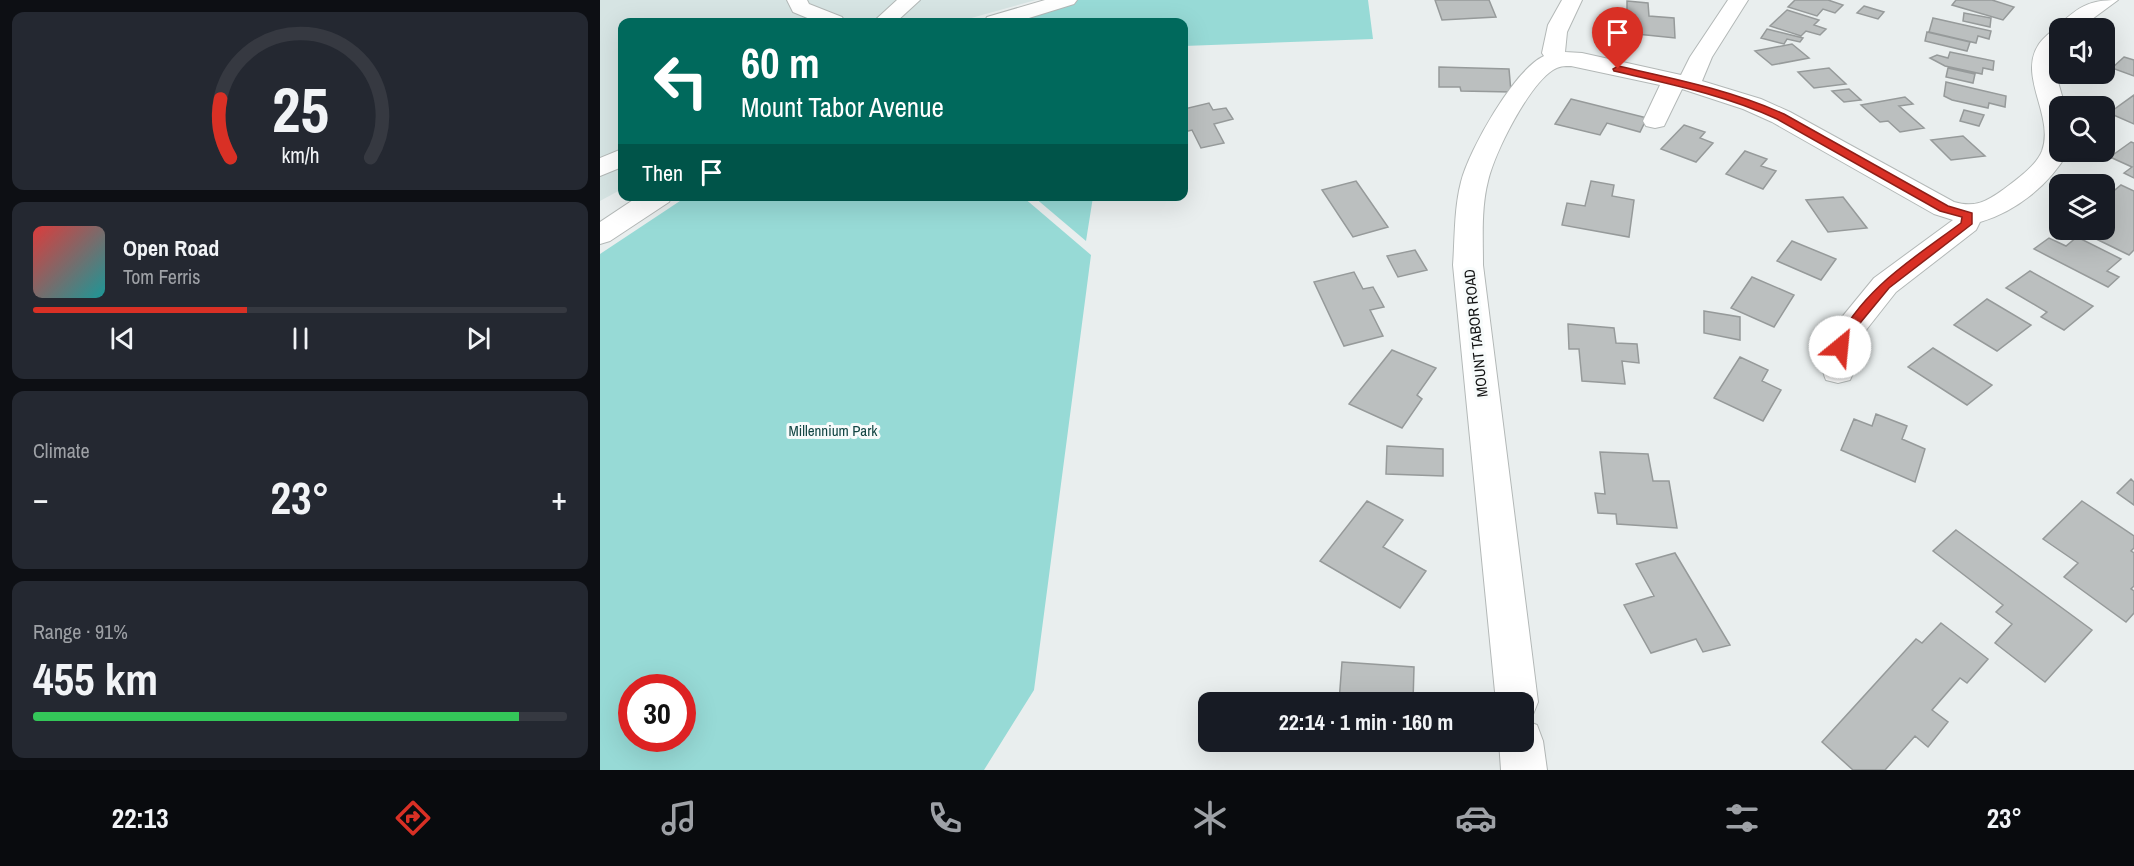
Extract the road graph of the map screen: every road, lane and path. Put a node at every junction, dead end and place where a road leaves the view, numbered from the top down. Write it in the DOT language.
graph roads {
  1 [pos="797,0"];
  2 [pos="910,0"];
  3 [pos="1067,0"];
  4 [pos="1572,0"];
  5 [pos="1738,0"];
  6 [pos="2108,0"];
  7 [pos="818,18"];
  8 [pos="888,18"];
  9 [pos="1008,18"];
  10 [pos="2081,18"];
  11 [pos="2049,47"];
  12 [pos="1559,59"];
  13 [pos="1681,83"];
  14 [pos="1655,121"];
  15 [pos="618,159"];
  16 [pos="600,168"];
  17 [pos="651,201"];
  18 [pos="1968,215"];
  19 [pos="600,235"];
  20 [pos="1838,371"];
  21 [pos="1516,692"];
  22 [pos="1522,752"];
  23 [pos="1524,770"];
  1 -- 7 [label="street"];
  2 -- 8 [label="street"];
  3 -- 9 [label="street"];
  4 -- 12 [label="street"];
  5 -- 13 [label="street"];
  6 -- 10 [label="street"];
  11 -- 18 [label="street"];
  12 -- 13 [label="street"];
  12 -- 21 [label="street, MOUNT TABOR ROAD"];
  13 -- 14 [label="street"];
  13 -- 18 [label="street"];
  15 -- 16 [label="street"];
  17 -- 19 [label="street"];
  18 -- 20 [label="street"];
  22 -- 23 [label="street"];
}
